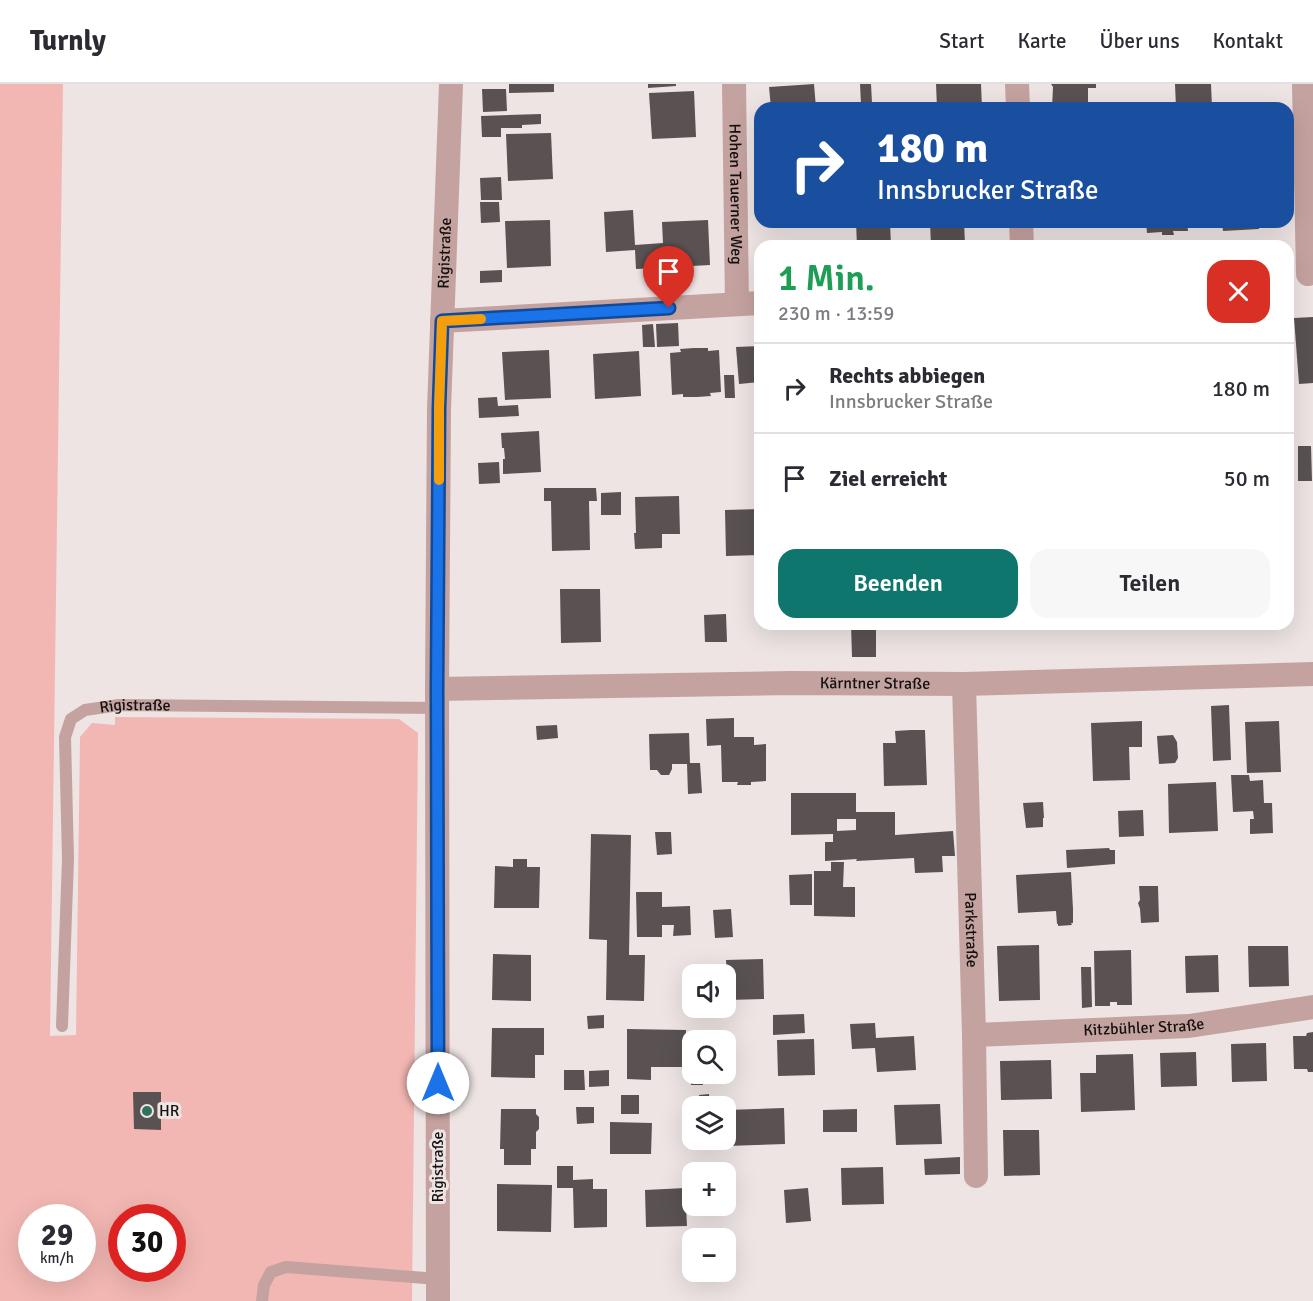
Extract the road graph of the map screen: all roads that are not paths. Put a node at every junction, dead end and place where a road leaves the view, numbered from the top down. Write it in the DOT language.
graph roads {
  1 [pos="451,84"];
  2 [pos="734,84"];
  3 [pos="1017,84"];
  4 [pos="1304,84"];
  5 [pos="1018,102"];
  6 [pos="1303,274"];
  7 [pos="749,303"];
  8 [pos="442,321"];
  9 [pos="1313,674"];
  10 [pos="964,684"];
  11 [pos="437,699"];
  12 [pos="1313,1007"];
  13 [pos="62,1026"];
  14 [pos="974,1035"];
  15 [pos="976,1176"];
  16 [pos="438,1290"];
  17 [pos="262,1301"];
  1 -- 8 [label="street, Rigistraße"];
  2 -- 7 [label="street, Hohen Tauerner Weg"];
  3 -- 5 [label="street"];
  4 -- 6 [label="street"];
  7 -- 8 [label="street"];
  8 -- 11 [label="street, Rigistraße"];
  9 -- 10 [label="street, Kärntner Straße"];
  10 -- 11 [label="street, Kärntner Straße"];
  10 -- 14 [label="street, Parkstraße"];
  11 -- 13 [label="lane, Rigistraße"];
  11 -- 16 [label="street, Rigistraße"];
  12 -- 14 [label="street, Kitzbühler Straße"];
  14 -- 15 [label="street, Parkstraße"];
  16 -- 17 [label="lane"];
}
